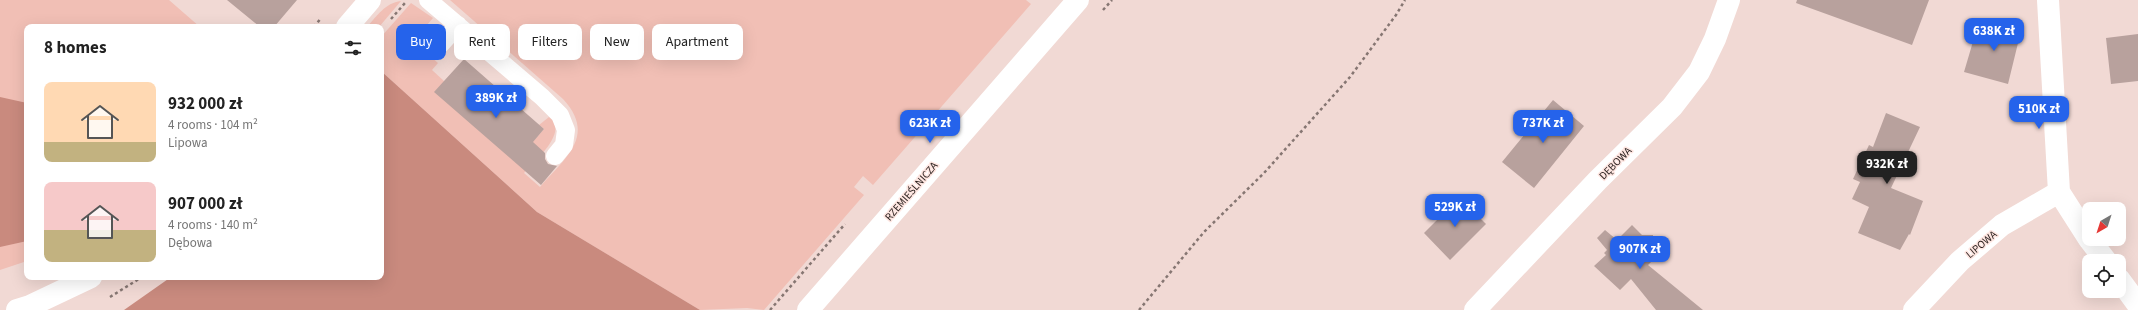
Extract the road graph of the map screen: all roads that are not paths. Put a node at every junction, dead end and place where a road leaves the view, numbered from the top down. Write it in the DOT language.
graph roads {
  1 [pos="370,0"];
  2 [pos="428,0"];
  3 [pos="1078,0"];
  4 [pos="1729,0"];
  5 [pos="2048,0"];
  6 [pos="350,24"];
  7 [pos="457,24"];
  8 [pos="454,29"];
  9 [pos="446,38"];
  10 [pos="498,60"];
  11 [pos="555,156"];
  12 [pos="2059,192"];
  13 [pos="2082,228"];
  14 [pos="2094,246"];
  15 [pos="2101,254"];
  16 [pos="85,280"];
  17 [pos="2126,289"];
  18 [pos="2138,305"];
  19 [pos="17,310"];
  20 [pos="808,310"];
  21 [pos="1475,310"];
  22 [pos="1914,310"];
  1 -- 6 [label="street"];
  2 -- 7 [label="lane"];
  3 -- 20 [label="street, RZEMIEŚLNICZA"];
  4 -- 21 [label="street, DĘBOWA"];
  5 -- 12 [label="street"];
  8 -- 9 [label="lane"];
  10 -- 11 [label="lane"];
  12 -- 13 [label="street"];
  12 -- 22 [label="street, LIPOWA"];
  14 -- 15 [label="street"];
  16 -- 19 [label="street"];
  17 -- 18 [label="street"];
}
